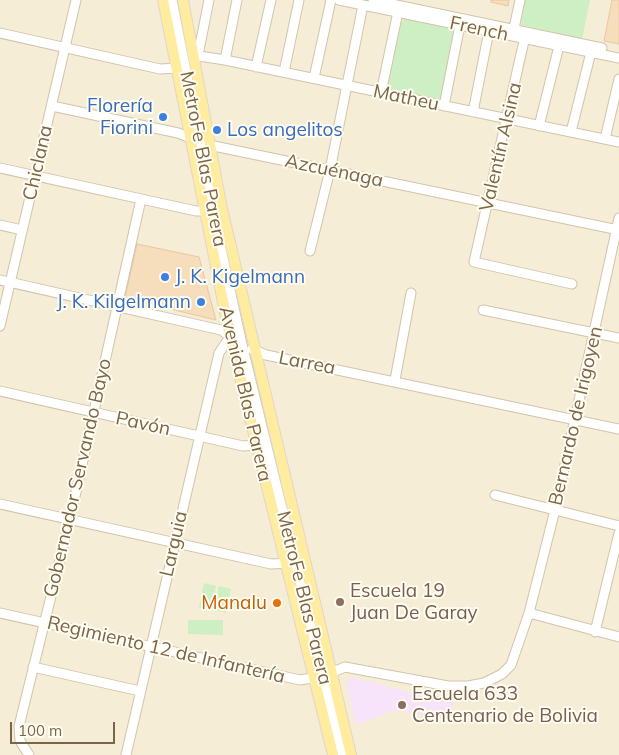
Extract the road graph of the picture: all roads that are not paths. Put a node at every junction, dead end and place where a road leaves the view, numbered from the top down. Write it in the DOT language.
graph roads {
  1 [pos="76,0"];
  2 [pos="163,0"];
  3 [pos="172,0"];
  4 [pos="183,0"];
  5 [pos="209,0"];
  6 [pos="237,0"];
  7 [pos="271,0"];
  8 [pos="299,0"];
  9 [pos="331,0"];
  10 [pos="339,0"];
  11 [pos="373,0"];
  12 [pos="520,0"];
  13 [pos="363,5"];
  14 [pos="399,9"];
  15 [pos="460,25"];
  16 [pos="489,31"];
  17 [pos="513,32"];
  18 [pos="0,33"];
  19 [pos="526,35"];
  20 [pos="559,46"];
  21 [pos="65,47"];
  22 [pos="591,52"];
  23 [pos="619,52"];
  24 [pos="196,55"];
  25 [pos="619,58"];
  26 [pos="225,60"];
  27 [pos="256,66"];
  28 [pos="177,68"];
  29 [pos="284,72"];
  30 [pos="314,78"];
  31 [pos="619,79"];
  32 [pos="347,86"];
  33 [pos="381,92"];
  34 [pos="52,106"];
  35 [pos="444,106"];
  36 [pos="473,112"];
  37 [pos="507,119"];
  38 [pos="539,126"];
  39 [pos="571,132"];
  40 [pos="194,138"];
  41 [pos="605,140"];
  42 [pos="619,142"];
  43 [pos="210,145"];
  44 [pos="0,168"];
  45 [pos="330,170"];
  46 [pos="36,176"];
  47 [pos="141,199"];
  48 [pos="489,204"];
  49 [pos="213,210"];
  50 [pos="619,218"];
  51 [pos="0,225"];
  52 [pos="22,230"];
  53 [pos="618,230"];
  54 [pos="310,251"];
  55 [pos="5,281"];
  56 [pos="572,284"];
  57 [pos="411,294"];
  58 [pos="117,306"];
  59 [pos="483,310"];
  60 [pos="0,326"];
  61 [pos="594,333"];
  62 [pos="230,337"];
  63 [pos="619,338"];
  64 [pos="242,344"];
  65 [pos="254,351"];
  66 [pos="395,380"];
  67 [pos="0,391"];
  68 [pos="93,413"];
  69 [pos="575,420"];
  70 [pos="619,429"];
  71 [pos="200,436"];
  72 [pos="257,445"];
  73 [pos="495,495"];
  74 [pos="0,504"];
  75 [pos="555,510"];
  76 [pos="70,519"];
  77 [pos="619,526"];
  78 [pos="619,533"];
  79 [pos="174,543"];
  80 [pos="295,562"];
  81 [pos="0,613"];
  82 [pos="529,613"];
  83 [pos="45,623"];
  84 [pos="595,632"];
  85 [pos="619,637"];
  86 [pos="150,647"];
  87 [pos="33,667"];
  88 [pos="323,676"];
  89 [pos="140,691"];
  90 [pos="29,755"];
  91 [pos="126,755"];
  92 [pos="333,755"];
  93 [pos="342,755"];
  94 [pos="351,755"];
  1 -- 21 [label="street, Chiclana"];
  2 -- 28 [label="main road, Avenida Blas Parera"];
  3 -- 40 [label="street, MetroFe Blas Parera"];
  4 -- 24 [label="main road, Avenida Blas Parera"];
  5 -- 24 [label="street"];
  6 -- 26 [label="street"];
  7 -- 27 [label="street"];
  8 -- 29 [label="street"];
  9 -- 30 [label="street"];
  10 -- 13 [label="street, French"];
  11 -- 14 [label="street, French"];
  12 -- 17 [label="street"];
  13 -- 14 [label="street, French"];
  13 -- 32 [label="street"];
  14 -- 15 [label="street, French"];
  14 -- 17 [label="street, French"];
  14 -- 33 [label="street"];
  15 -- 16 [label="street, French"];
  15 -- 35 [label="street"];
  16 -- 17 [label="street, French"];
  16 -- 36 [label="street"];
  17 -- 19 [label="street, French"];
  18 -- 21 [label="street"];
  19 -- 20 [label="street, French"];
  19 -- 23 [label="street, French"];
  19 -- 37 [label="street, Valentín Alsina"];
  20 -- 22 [label="street, French"];
  20 -- 38 [label="street"];
  21 -- 28 [label="street"];
  21 -- 34 [label="street, Chiclana"];
  22 -- 25 [label="street, French"];
  22 -- 39 [label="street"];
  24 -- 26 [label="street, Matheu"];
  24 -- 43 [label="main road, Avenida Blas Parera"];
  26 -- 27 [label="street, Matheu"];
  27 -- 29 [label="street, Matheu"];
  28 -- 40 [label="main road, Avenida Blas Parera"];
  29 -- 30 [label="street, Matheu"];
  30 -- 32 [label="street, Matheu"];
  31 -- 41 [label="street"];
  32 -- 33 [label="street, Matheu"];
  32 -- 45 [label="street"];
  33 -- 35 [label="street, Matheu"];
  34 -- 40 [label="street, Azcuénaga"];
  34 -- 46 [label="street, Chiclana"];
  35 -- 36 [label="street, Matheu"];
  36 -- 37 [label="street, Matheu"];
  37 -- 38 [label="street, Matheu"];
  37 -- 48 [label="street, Valentín Alsina"];
  38 -- 39 [label="street, Matheu"];
  39 -- 41 [label="street, Matheu"];
  40 -- 43 [label="street, Azcuénaga"];
  40 -- 49 [label="main road, Avenida Blas Parera"];
  41 -- 42 [label="street, Matheu"];
  43 -- 45 [label="street, Azcuénaga"];
  43 -- 49 [label="main road, Avenida Blas Parera"];
  44 -- 46 [label="street"];
  45 -- 48 [label="street, Azcuénaga"];
  45 -- 54 [label="street"];
  46 -- 47 [label="street"];
  46 -- 52 [label="street, Chiclana"];
  47 -- 49 [label="street"];
  47 -- 58 [label="street, Gobernador Servando Bayo"];
  48 -- 53 [label="street, Azcuénaga"];
  48 -- 56 [label="street, Valentín Alsina"];
  49 -- 62 [label="main road, Avenida Blas Parera"];
  49 -- 64 [label="street, MetroFe Blas Parera"];
  49 -- 65 [label="main road, Avenida Blas Parera"];
  50 -- 53 [label="street, Bernardo de Irigoyen"];
  51 -- 52 [label="street"];
  52 -- 55 [label="street, Chiclana"];
  53 -- 61 [label="street, Bernardo de Irigoyen"];
  55 -- 58 [label="street, Larrea"];
  55 -- 60 [label="street, Chiclana"];
  57 -- 66 [label="street"];
  58 -- 62 [label="street, Larrea"];
  58 -- 68 [label="street, Gobernador Servando Bayo"];
  59 -- 61 [label="street"];
  61 -- 63 [label="street"];
  61 -- 69 [label="street, Bernardo de Irigoyen"];
  62 -- 64 [label="street, Larrea"];
  62 -- 71 [label="street, Larguia"];
  62 -- 72 [label="main road, Avenida Blas Parera"];
  64 -- 65 [label="street, Larrea"];
  64 -- 80 [label="street, MetroFe Blas Parera"];
  65 -- 66 [label="street, Larrea"];
  65 -- 80 [label="main road, Avenida Blas Parera"];
  66 -- 69 [label="street, Larrea"];
  67 -- 68 [label="street, Pavón"];
  68 -- 71 [label="street, Pavón"];
  68 -- 76 [label="street, Gobernador Servando Bayo"];
  69 -- 70 [label="street, Larrea"];
  69 -- 75 [label="street, Bernardo de Irigoyen"];
  71 -- 72 [label="street, Pavón"];
  71 -- 79 [label="street, Larguia"];
  72 -- 80 [label="main road, Avenida Blas Parera"];
  73 -- 75 [label="street"];
  74 -- 76 [label="street"];
  75 -- 77 [label="street"];
  75 -- 82 [label="street, Bernardo de Irigoyen"];
  76 -- 79 [label="street"];
  76 -- 83 [label="street, Gobernador Servando Bayo"];
  78 -- 84 [label="street"];
  79 -- 80 [label="street"];
  79 -- 86 [label="street, Larguia"];
  80 -- 88 [label="main road, Avenida Blas Parera"];
  80 -- 88 [label="main road, Avenida Blas Parera"];
  81 -- 83 [label="street, Regimiento 12 de Infantería"];
  82 -- 84 [label="street"];
  82 -- 88 [label="street, Bernardo de Irigoyen"];
  83 -- 86 [label="street, Regimiento 12 de Infantería"];
  83 -- 87 [label="street, Gobernador Servando Bayo"];
  84 -- 85 [label="street"];
  86 -- 88 [label="street, Regimiento 12 de Infantería"];
  86 -- 89 [label="street, Larguia"];
  87 -- 89 [label="street"];
  87 -- 90 [label="street, Gobernador Servando Bayo"];
  88 -- 92 [label="main road, Avenida Blas Parera"];
  88 -- 93 [label="street, MetroFe Blas Parera"];
  88 -- 94 [label="main road, Avenida Blas Parera"];
  89 -- 91 [label="street, Larguia"];
}
